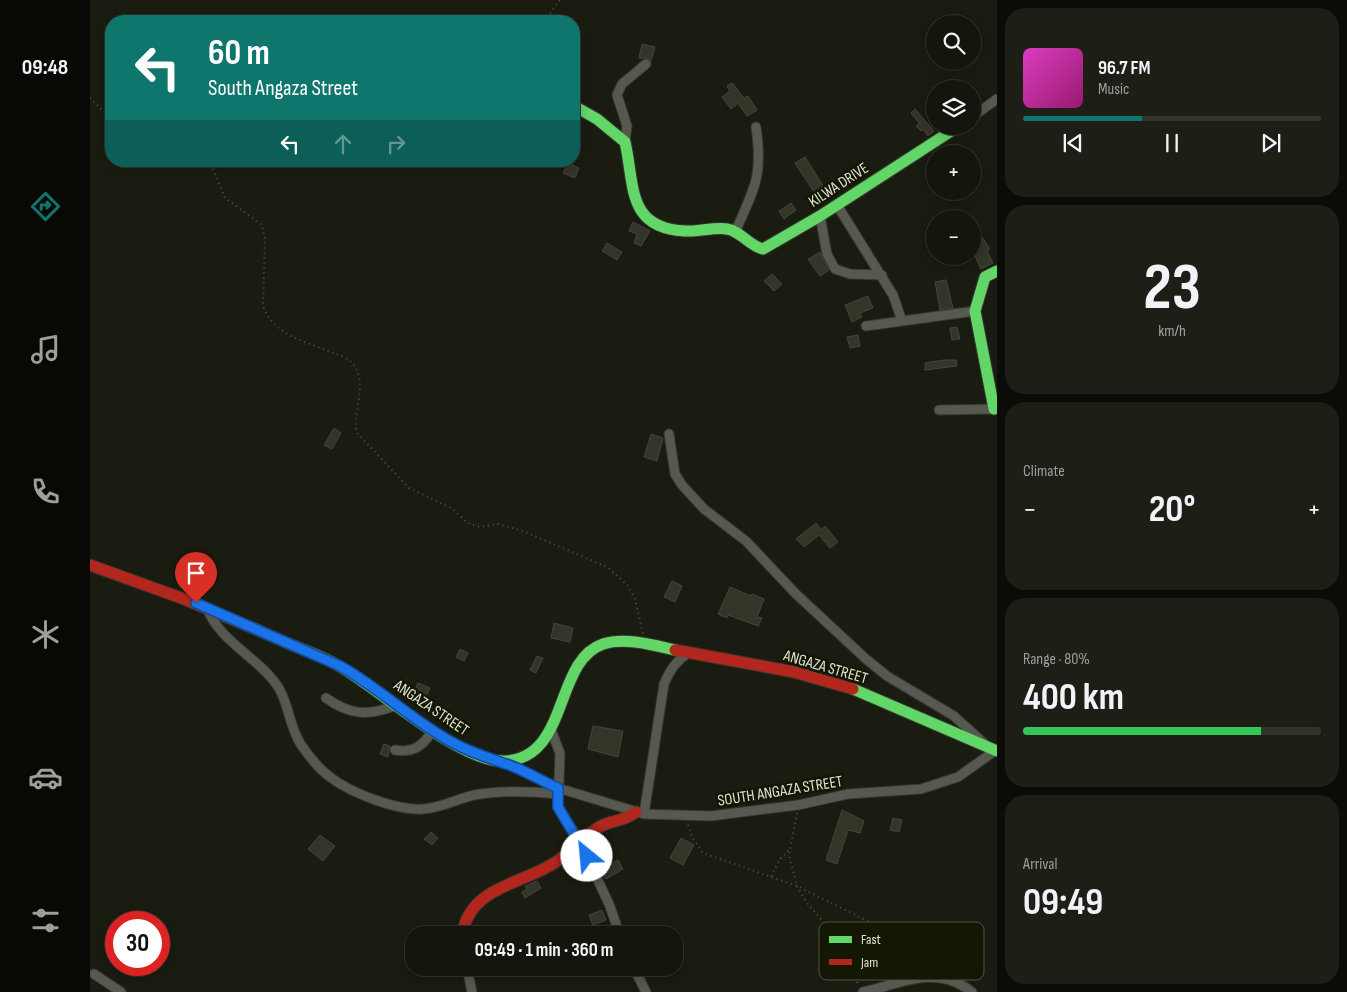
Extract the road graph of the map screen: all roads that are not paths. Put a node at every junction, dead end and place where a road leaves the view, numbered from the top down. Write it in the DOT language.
graph roads {
  1 [pos="646,64"];
  2 [pos="997,99"];
  3 [pos="580,109"];
  4 [pos="981,111"];
  5 [pos="756,127"];
  6 [pos="945,135"];
  7 [pos="625,142"];
  8 [pos="837,205"];
  9 [pos="820,216"];
  10 [pos="736,230"];
  11 [pos="997,271"];
  12 [pos="882,275"];
  13 [pos="975,311"];
  14 [pos="902,321"];
  15 [pos="866,326"];
  16 [pos="995,409"];
  17 [pos="939,410"];
  18 [pos="669,434"];
  19 [pos="90,564"];
  20 [pos="207,608"];
  21 [pos="688,653"];
  22 [pos="326,698"];
  23 [pos="397,704"];
  24 [pos="432,730"];
  25 [pos="551,730"];
  26 [pos="395,750"];
  27 [pos="995,750"];
  28 [pos="507,764"];
  29 [pos="558,791"];
  30 [pos="640,813"];
  31 [pos="580,842"];
  32 [pos="461,926"];
  33 [pos="617,926"];
  34 [pos="94,974"];
  35 [pos="469,976"];
  36 [pos="638,976"];
  37 [pos="917,980"];
  38 [pos="953,980"];
  39 [pos="121,992"];
  40 [pos="472,992"];
  41 [pos="646,992"];
  42 [pos="863,992"];
  43 [pos="972,992"];
  1 -- 7 [label="street"];
  2 -- 4 [label="street"];
  3 -- 7 [label="street"];
  5 -- 10 [label="street"];
  6 -- 8 [label="street, KILWA DRIVE"];
  7 -- 10 [label="street"];
  8 -- 9 [label="street, KILWA DRIVE"];
  8 -- 12 [label="street"];
  9 -- 10 [label="street, KILWA DRIVE"];
  9 -- 12 [label="street"];
  11 -- 13 [label="street"];
  12 -- 14 [label="street"];
  13 -- 14 [label="street"];
  13 -- 16 [label="street"];
  14 -- 15 [label="street"];
  16 -- 17 [label="street"];
  18 -- 27 [label="street"];
  19 -- 20 [label="street, ANGAZA STREET"];
  20 -- 23 [label="street, ANGAZA STREET"];
  20 -- 29 [label="street"];
  21 -- 25 [label="street, ANGAZA STREET"];
  21 -- 27 [label="street, ANGAZA STREET"];
  21 -- 30 [label="street"];
  22 -- 23 [label="street"];
  23 -- 24 [label="street, ANGAZA STREET"];
  24 -- 26 [label="street"];
  24 -- 28 [label="street, ANGAZA STREET"];
  25 -- 28 [label="street, ANGAZA STREET"];
  25 -- 29 [label="street"];
  27 -- 30 [label="street, SOUTH ANGAZA STREET"];
  28 -- 29 [label="street, SOUTH ANGAZA STREET"];
  29 -- 30 [label="street, SOUTH ANGAZA STREET"];
  29 -- 31 [label="street"];
  30 -- 31 [label="street"];
  31 -- 32 [label="street"];
  31 -- 33 [label="street"];
  34 -- 39 [label="street"];
  35 -- 40 [label="street"];
  36 -- 41 [label="street"];
  37 -- 42 [label="street"];
  38 -- 43 [label="street"];
}
